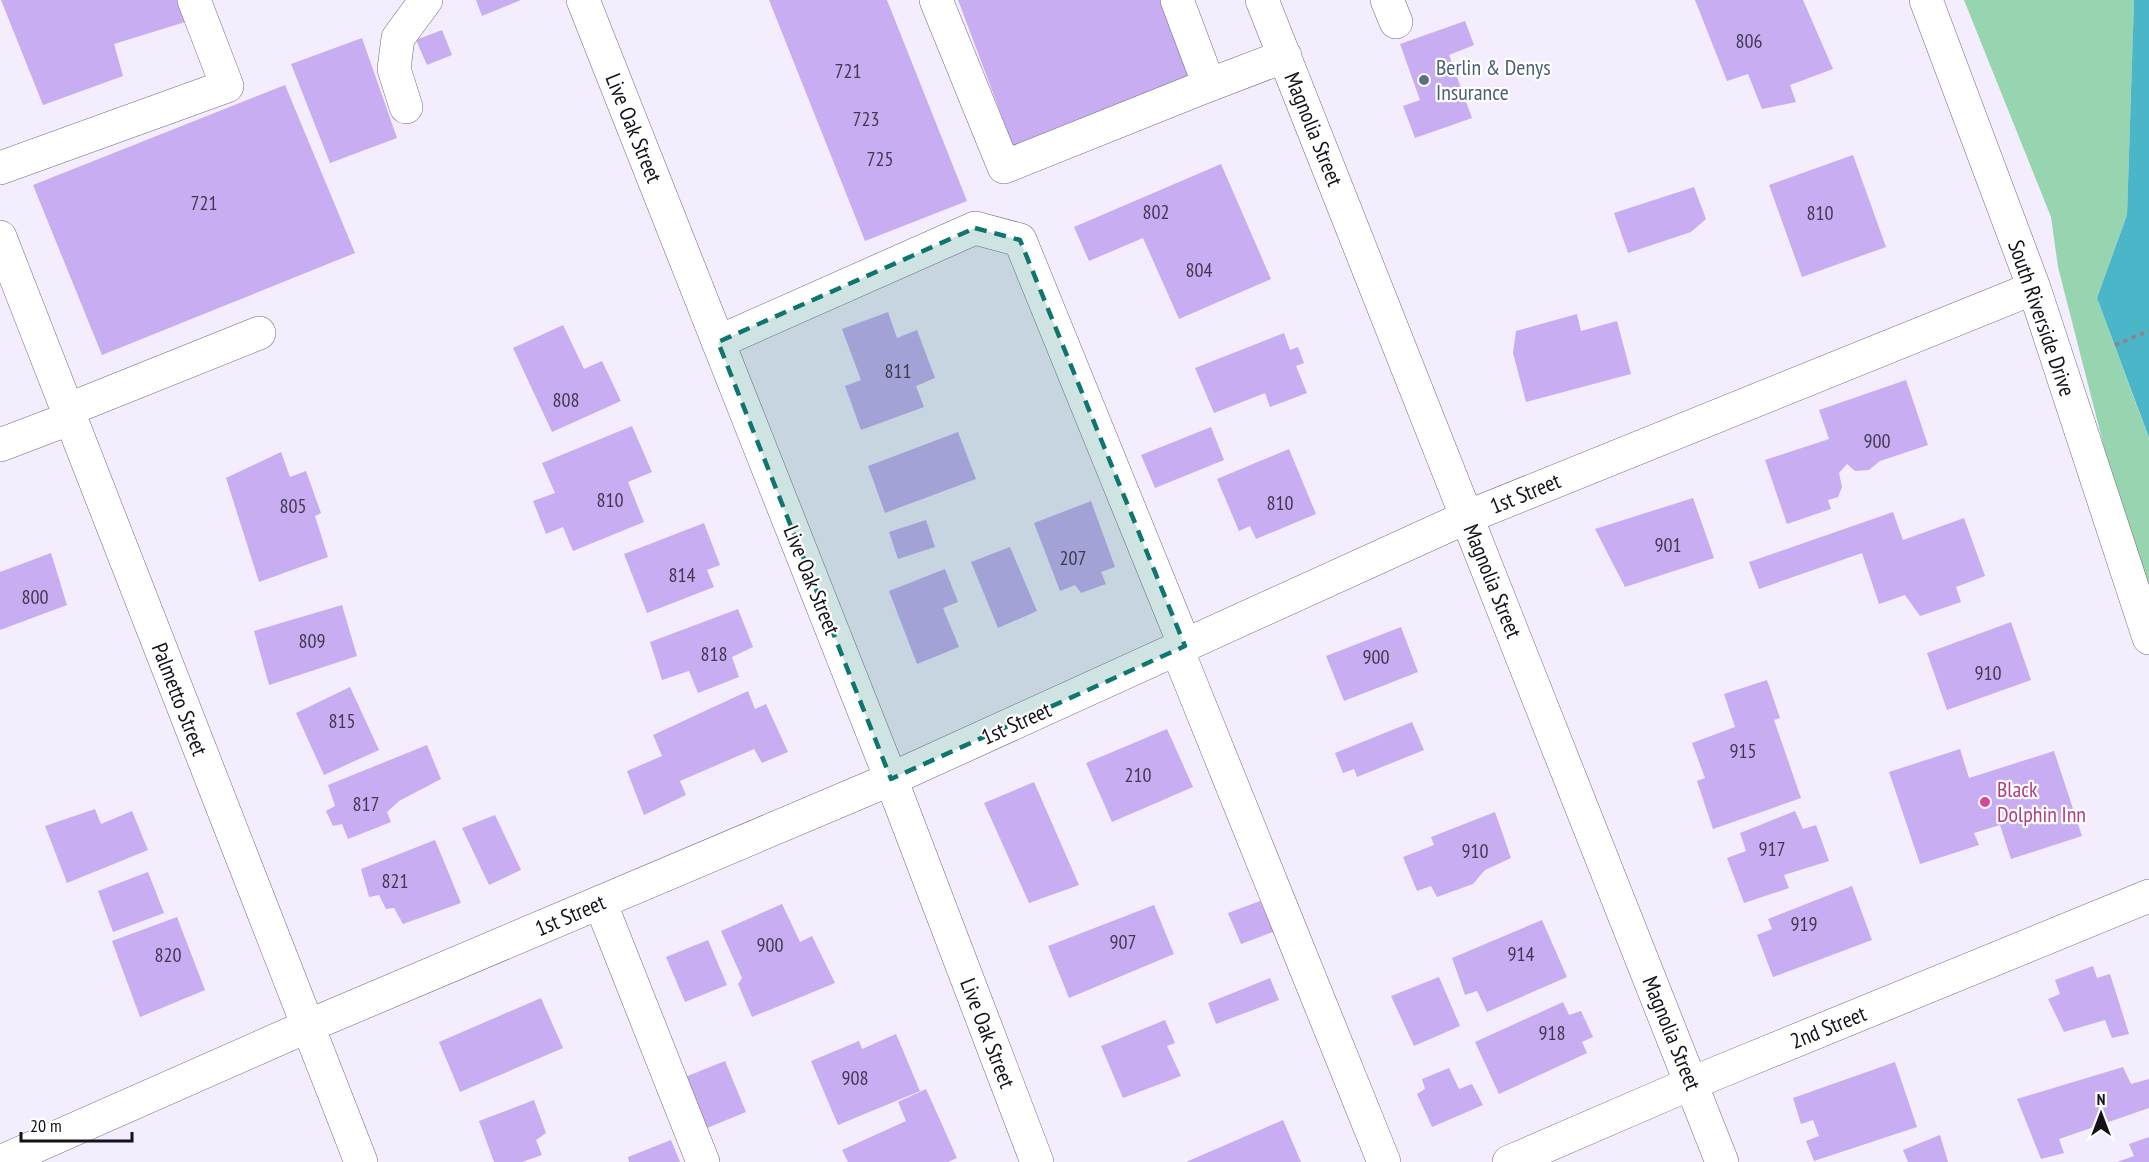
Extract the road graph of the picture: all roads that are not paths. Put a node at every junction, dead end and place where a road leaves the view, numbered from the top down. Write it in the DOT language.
graph roads {
  1 [pos="194,0"];
  2 [pos="426,0"];
  3 [pos="583,0"];
  4 [pos="936,0"];
  5 [pos="1177,0"];
  6 [pos="1262,0"];
  7 [pos="1926,0"];
  8 [pos="1285,56"];
  9 [pos="1209,84"];
  10 [pos="406,106"];
  11 [pos="0,168"];
  12 [pos="0,237"];
  13 [pos="2034,288"];
  14 [pos="259,333"];
  15 [pos="718,342"];
  16 [pos="69,414"];
  17 [pos="0,445"];
  18 [pos="1467,517"];
  19 [pos="2149,638"];
  20 [pos="1181,647"];
  21 [pos="891,779"];
  22 [pos="2149,896"];
  23 [pos="600,902"];
  24 [pos="308,1026"];
  25 [pos="1692,1083"];
  26 [pos="0,1162"];
  27 [pos="361,1162"];
  28 [pos="703,1162"];
  29 [pos="1037,1162"];
  30 [pos="1384,1162"];
  31 [pos="1509,1162"];
  32 [pos="1722,1162"];
  1 -- 11 [label="street"];
  2 -- 10 [label="street"];
  3 -- 15 [label="street, Live Oak Street"];
  4 -- 9 [label="street"];
  5 -- 9 [label="street"];
  6 -- 8 [label="street, Magnolia Street"];
  7 -- 13 [label="street, South Riverside Drive"];
  8 -- 9 [label="street"];
  8 -- 18 [label="street, Magnolia Street"];
  12 -- 16 [label="street, Palmetto Street"];
  13 -- 18 [label="street, 1st Street"];
  13 -- 19 [label="street, South Riverside Drive"];
  14 -- 16 [label="street"];
  15 -- 20 [label="street"];
  15 -- 21 [label="street, Live Oak Street"];
  16 -- 17 [label="street"];
  16 -- 24 [label="street, Palmetto Street"];
  18 -- 20 [label="street, 1st Street"];
  18 -- 25 [label="street, Magnolia Street"];
  20 -- 21 [label="street, 1st Street"];
  20 -- 30 [label="street"];
  21 -- 23 [label="street, 1st Street"];
  21 -- 29 [label="street, Live Oak Street"];
  22 -- 25 [label="street, 2nd Street"];
  23 -- 24 [label="street, 1st Street"];
  23 -- 28 [label="street"];
  24 -- 26 [label="street, 1st Street"];
  24 -- 27 [label="street, Palmetto Street"];
  25 -- 31 [label="street, 2nd Street"];
  25 -- 32 [label="street, Magnolia Street"];
}
